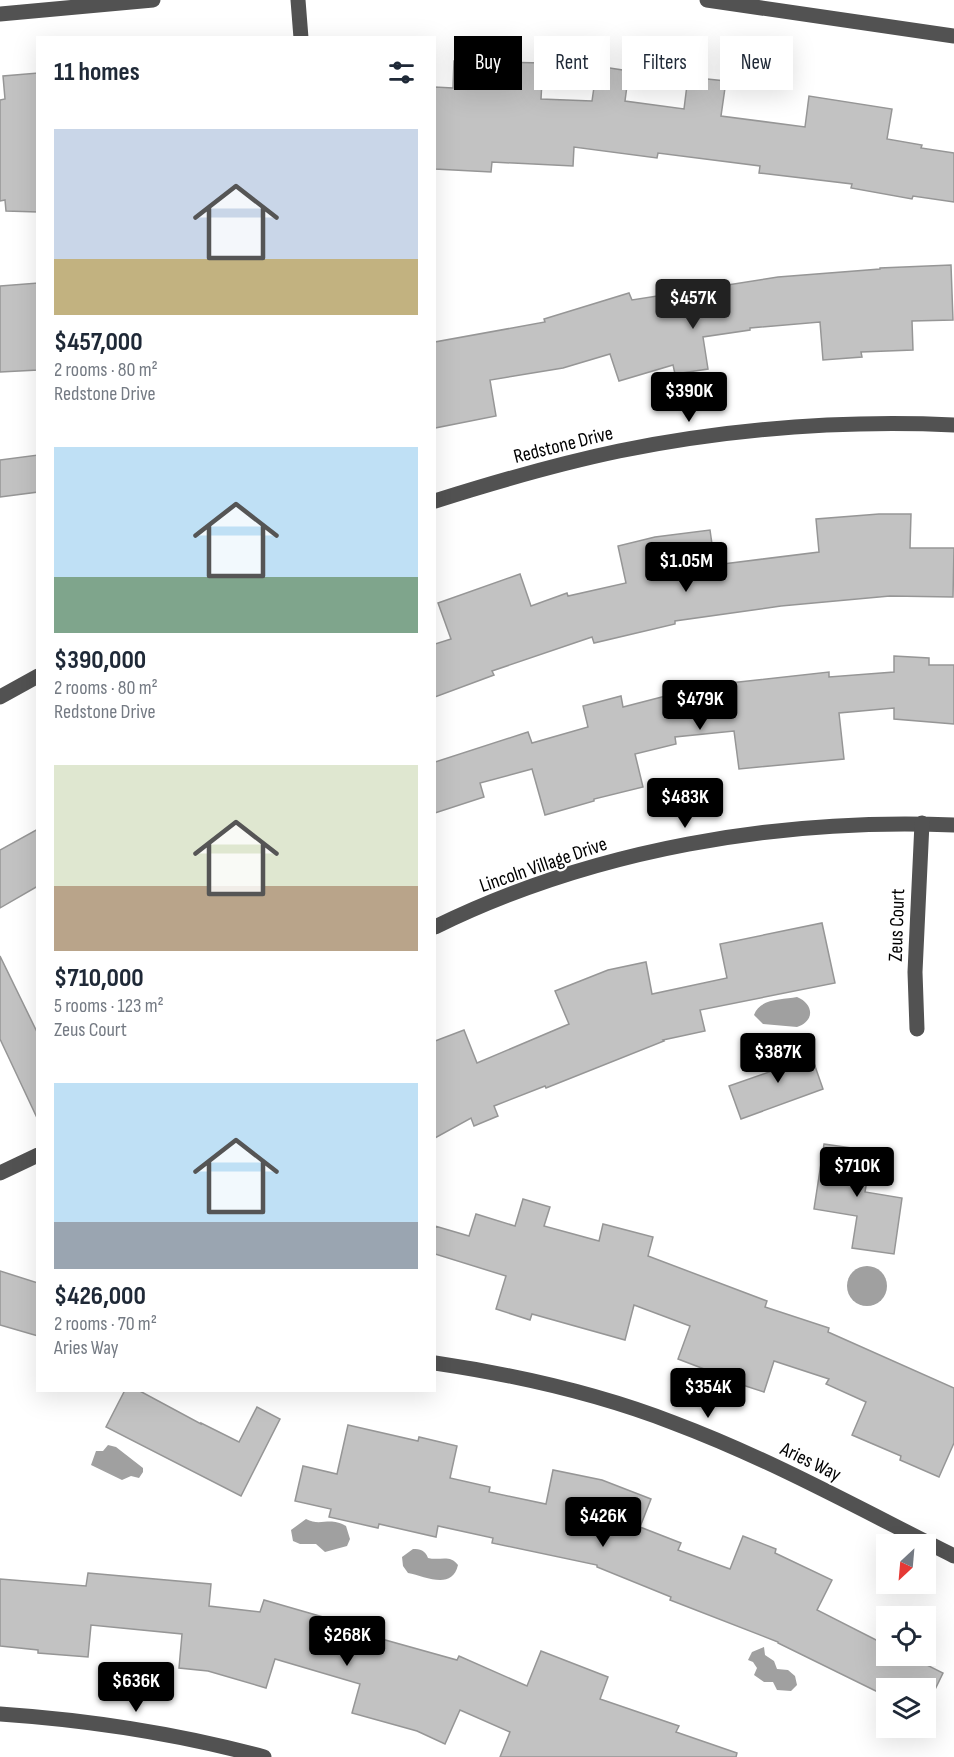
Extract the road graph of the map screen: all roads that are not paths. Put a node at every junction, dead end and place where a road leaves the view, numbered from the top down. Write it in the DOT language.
graph roads {
  1 [pos="153,0"];
  2 [pos="298,0"];
  3 [pos="707,0"];
  4 [pos="0,14"];
  5 [pos="301,36"];
  6 [pos="954,36"];
  7 [pos="954,425"];
  8 [pos="436,501"];
  9 [pos="36,677"];
  10 [pos="0,697"];
  11 [pos="922,824"];
  12 [pos="954,825"];
  13 [pos="436,927"];
  14 [pos="917,1029"];
  15 [pos="36,1156"];
  16 [pos="0,1173"];
  17 [pos="436,1363"];
  18 [pos="954,1556"];
  19 [pos="0,1714"];
  20 [pos="264,1757"];
  1 -- 4 [label="street"];
  2 -- 5 [label="street"];
  3 -- 6 [label="street"];
  7 -- 8 [label="street, Redstone Drive"];
  9 -- 10 [label="street"];
  11 -- 12 [label="street, Lincoln Village Drive"];
  11 -- 13 [label="street, Lincoln Village Drive"];
  11 -- 14 [label="street, Zeus Court"];
  15 -- 16 [label="street"];
  17 -- 18 [label="street, Aries Way"];
  19 -- 20 [label="street"];
}
